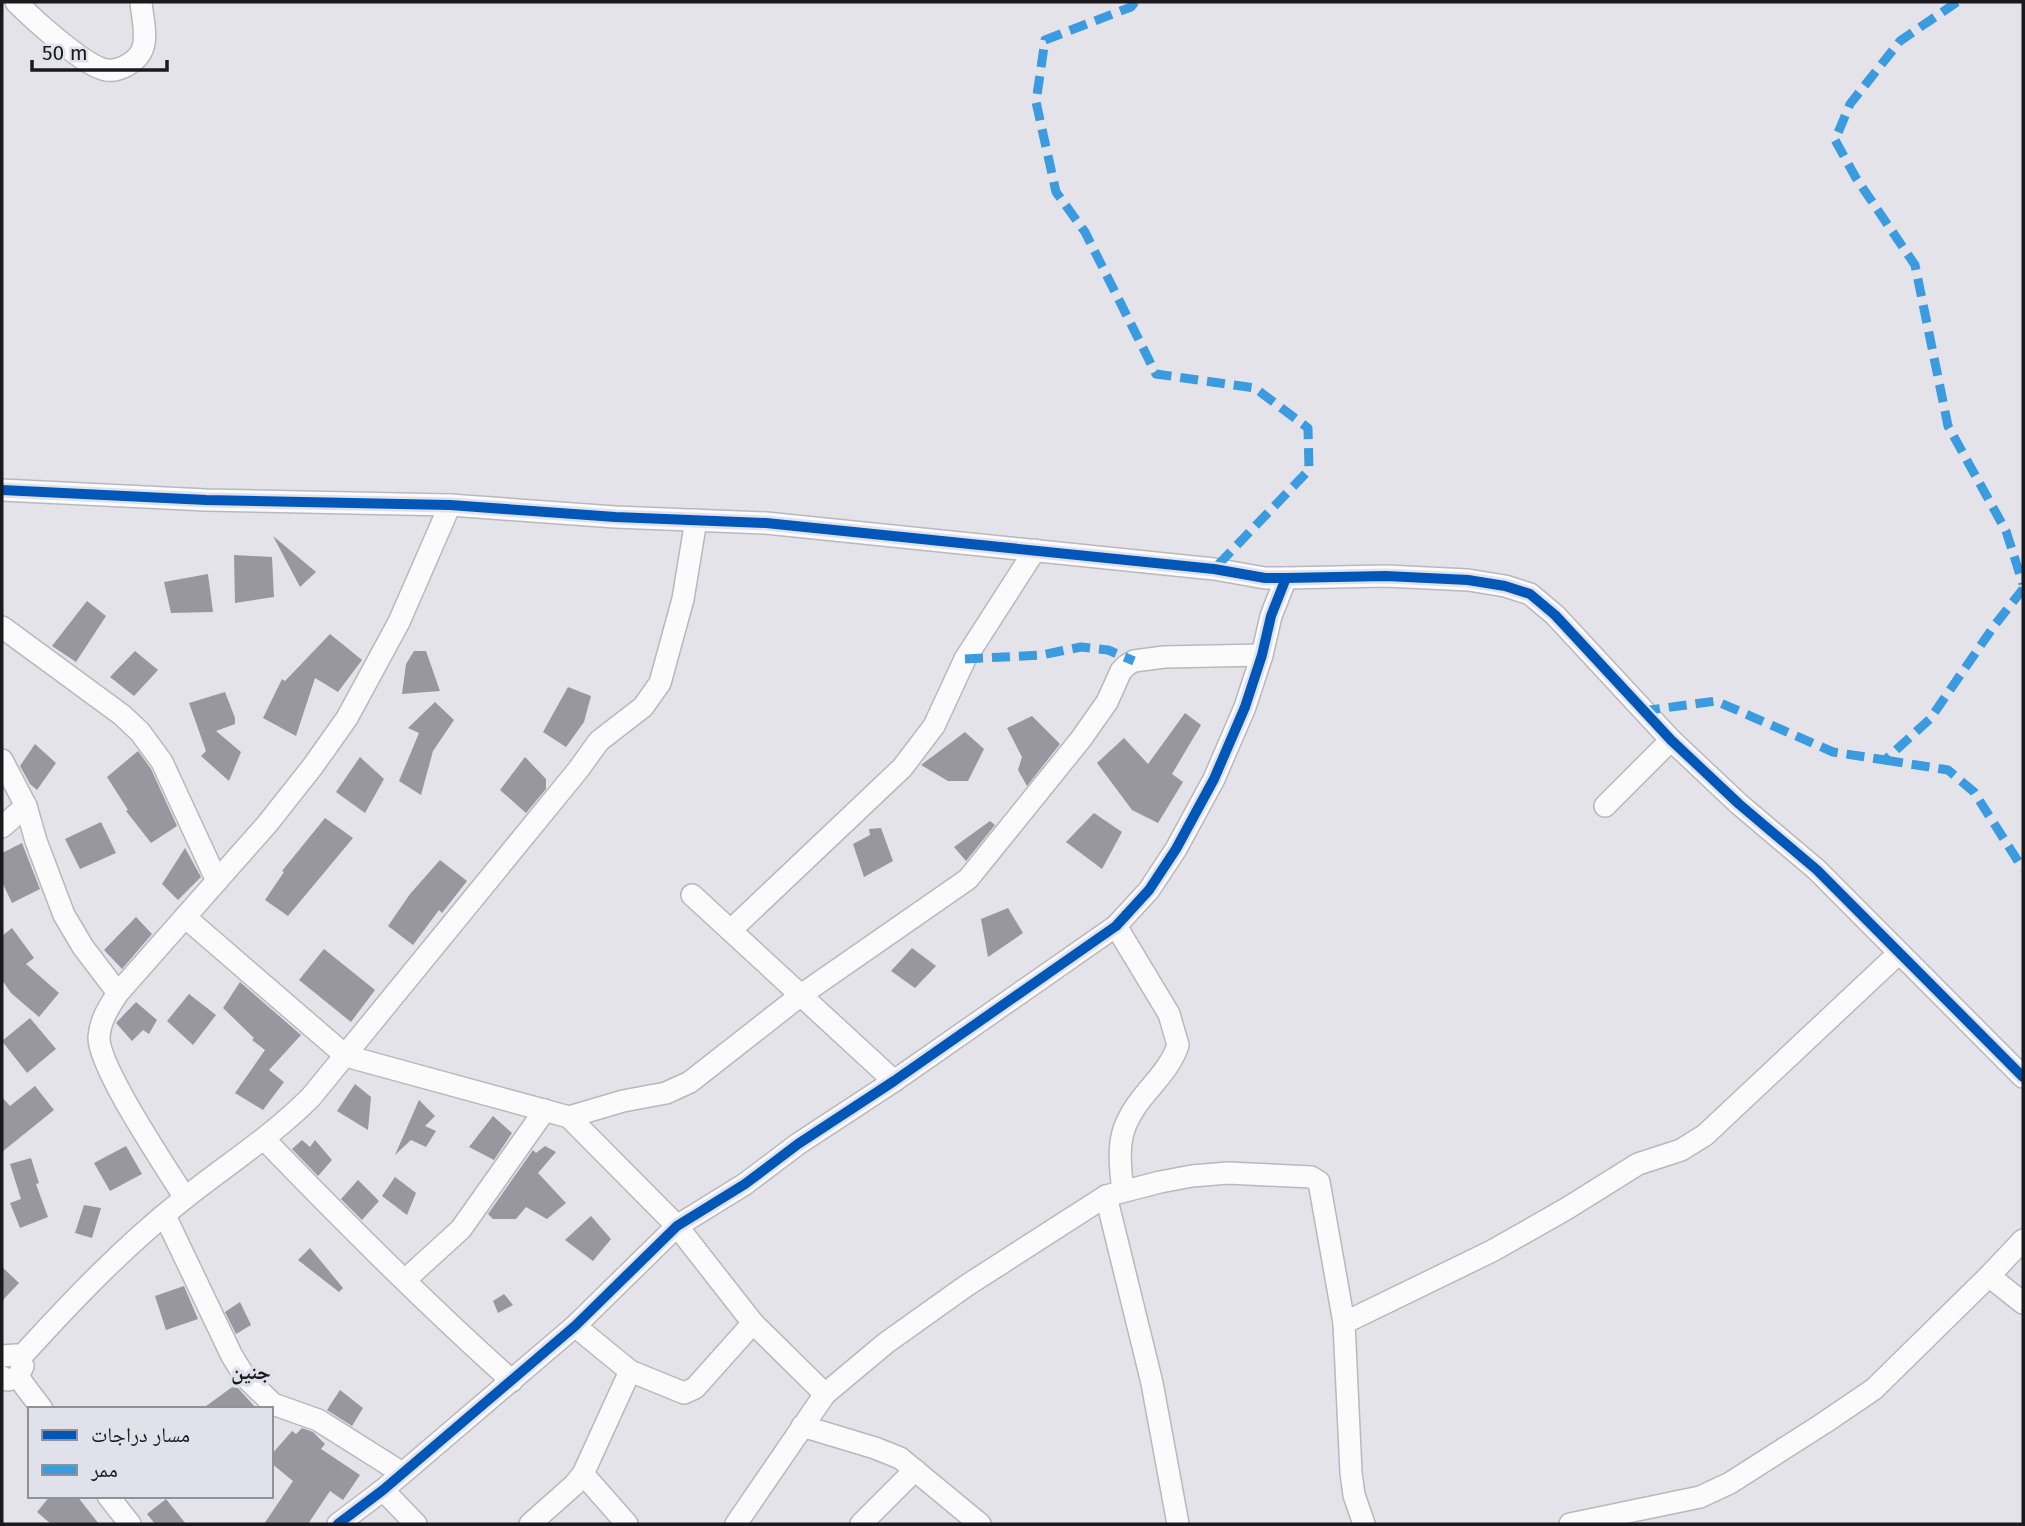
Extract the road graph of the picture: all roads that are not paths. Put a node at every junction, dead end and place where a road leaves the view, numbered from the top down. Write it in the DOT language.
graph roads {
  1 [pos="16,2"];
  2 [pos="141,2"];
  3 [pos="2,490"];
  4 [pos="450,505"];
  5 [pos="696,520"];
  6 [pos="1035,550"];
  7 [pos="1286,578"];
  8 [pos="2,629"];
  9 [pos="1262,655"];
  10 [pos="1671,740"];
  11 [pos="2,760"];
  12 [pos="26,806"];
  13 [pos="1605,806"];
  14 [pos="2,827"];
  15 [pos="217,881"];
  16 [pos="692,895"];
  17 [pos="185,918"];
  18 [pos="1116,926"];
  19 [pos="731,930"];
  20 [pos="1899,953"];
  21 [pos="118,993"];
  22 [pos="801,995"];
  23 [pos="346,1056"];
  24 [pos="2023,1077"];
  25 [pos="894,1082"];
  26 [pos="545,1110"];
  27 [pos="569,1117"];
  28 [pos="265,1140"];
  29 [pos="1115,1194"];
  30 [pos="185,1198"];
  31 [pos="165,1216"];
  32 [pos="677,1226"];
  33 [pos="2023,1240"];
  34 [pos="1989,1276"];
  35 [pos="405,1280"];
  36 [pos="2023,1303"];
  37 [pos="753,1323"];
  38 [pos="1343,1324"];
  39 [pos="575,1326"];
  40 [pos="10,1367"];
  41 [pos="629,1370"];
  42 [pos="512,1381"];
  43 [pos="825,1394"];
  44 [pos="40,1407"];
  45 [pos="803,1426"];
  46 [pos="915,1470"];
  47 [pos="402,1473"];
  48 [pos="583,1474"];
  49 [pos="383,1490"];
  50 [pos="110,1498"];
  51 [pos="1596,1522"];
  52 [pos="130,1524"];
  53 [pos="338,1524"];
  54 [pos="416,1524"];
  55 [pos="530,1524"];
  56 [pos="627,1524"];
  57 [pos="736,1524"];
  58 [pos="861,1524"];
  59 [pos="981,1524"];
  60 [pos="1178,1524"];
  61 [pos="1364,1524"];
  62 [pos="1570,1524"];
  1 -- 2 [label="street"];
  3 -- 4 [label="street"];
  4 -- 5 [label="street"];
  4 -- 15 [label="street"];
  5 -- 6 [label="street"];
  5 -- 23 [label="street"];
  6 -- 7 [label="street"];
  6 -- 19 [label="street"];
  7 -- 9 [label="street"];
  7 -- 10 [label="street"];
  8 -- 15 [label="street"];
  9 -- 18 [label="street"];
  9 -- 22 [label="street"];
  10 -- 13 [label="street"];
  10 -- 20 [label="street"];
  11 -- 12 [label="street"];
  12 -- 14 [label="street"];
  12 -- 21 [label="street"];
  15 -- 17 [label="street"];
  16 -- 19 [label="street"];
  17 -- 21 [label="street"];
  17 -- 23 [label="street"];
  18 -- 25 [label="street"];
  18 -- 29 [label="street"];
  19 -- 22 [label="street"];
  20 -- 24 [label="street"];
  20 -- 38 [label="street"];
  21 -- 30 [label="street"];
  22 -- 25 [label="street"];
  22 -- 27 [label="street"];
  23 -- 26 [label="street"];
  23 -- 28 [label="street"];
  25 -- 32 [label="street"];
  26 -- 27 [label="street"];
  26 -- 35 [label="street"];
  27 -- 32 [label="street"];
  28 -- 30 [label="street"];
  28 -- 35 [label="street"];
  29 -- 38 [label="street"];
  29 -- 43 [label="street"];
  29 -- 60 [label="street"];
  30 -- 31 [label="street"];
  31 -- 40 [label="street"];
  31 -- 47 [label="street"];
  32 -- 37 [label="street"];
  32 -- 39 [label="street"];
  33 -- 34 [label="street"];
  34 -- 36 [label="street"];
  34 -- 51 [label="street"];
  35 -- 42 [label="street"];
  37 -- 41 [label="street"];
  37 -- 43 [label="street"];
  38 -- 61 [label="street"];
  39 -- 41 [label="street"];
  39 -- 42 [label="street"];
  40 -- 44 [label="street"];
  41 -- 48 [label="street"];
  42 -- 47 [label="street"];
  43 -- 45 [label="street"];
  45 -- 46 [label="street"];
  45 -- 57 [label="street"];
  46 -- 58 [label="street"];
  46 -- 59 [label="street"];
  47 -- 49 [label="street"];
  48 -- 55 [label="street"];
  48 -- 56 [label="street"];
  49 -- 53 [label="street"];
  49 -- 54 [label="street"];
  50 -- 52 [label="street"];
  51 -- 62 [label="street"];
}
